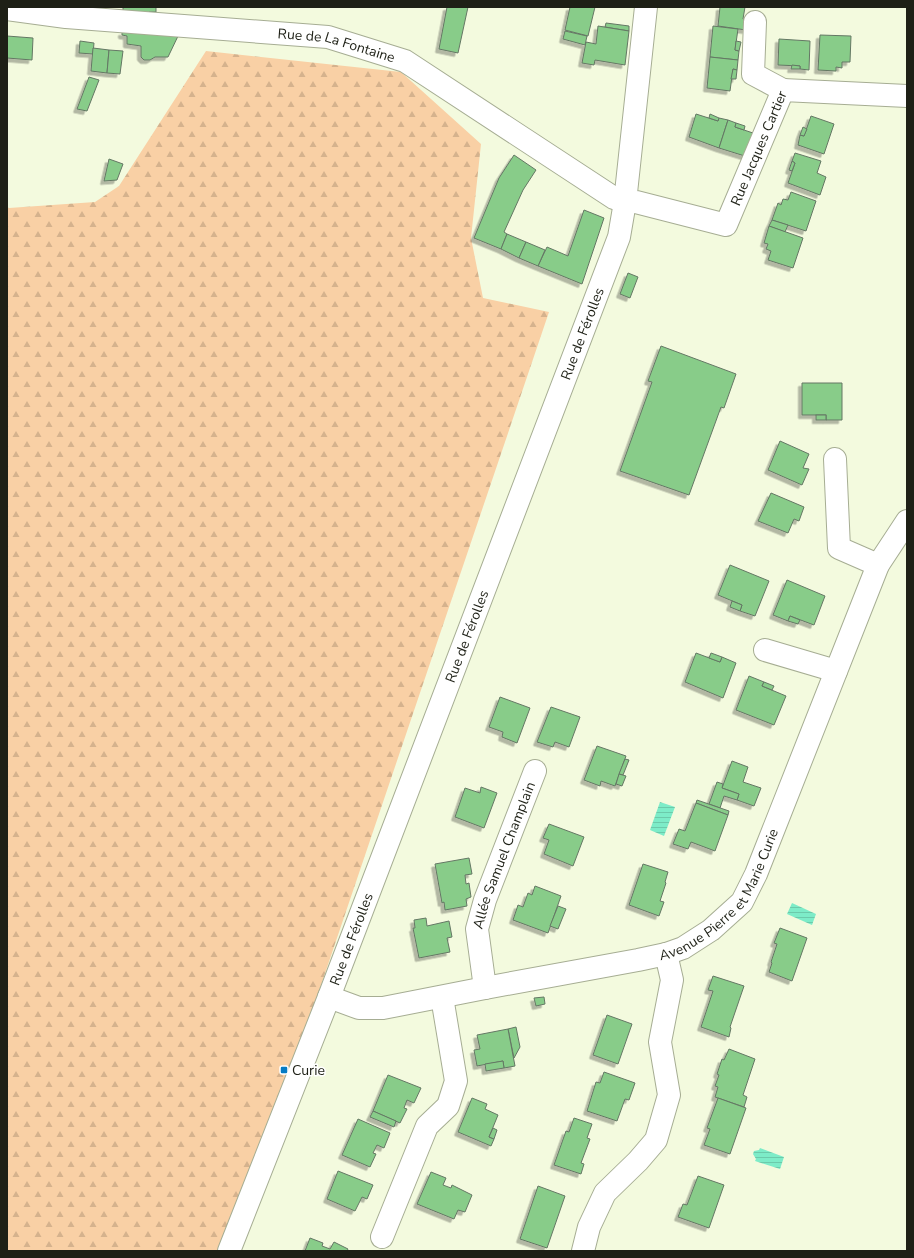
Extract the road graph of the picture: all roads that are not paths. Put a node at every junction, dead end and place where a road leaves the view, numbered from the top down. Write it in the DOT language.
graph roads {
  1 [pos="646,7"];
  2 [pos="7,9"];
  3 [pos="755,22"];
  4 [pos="783,90"];
  5 [pos="907,96"];
  6 [pos="626,202"];
  7 [pos="834,459"];
  8 [pos="907,521"];
  9 [pos="878,564"];
  10 [pos="765,650"];
  11 [pos="836,671"];
  12 [pos="536,771"];
  13 [pos="666,954"];
  14 [pos="485,988"];
  15 [pos="329,997"];
  16 [pos="442,997"];
  17 [pos="382,1237"];
  18 [pos="229,1251"];
  19 [pos="584,1251"];
  1 -- 6 [label="street, Rue de Férolles"];
  2 -- 6 [label="street, Rue de La Fontaine"];
  3 -- 4 [label="street"];
  4 -- 5 [label="street, Rue Jacques Cartier"];
  4 -- 6 [label="street, Rue Jacques Cartier"];
  6 -- 15 [label="street, Rue de Férolles"];
  7 -- 9 [label="street"];
  8 -- 9 [label="street, Avenue Pierre et Marie Curie"];
  9 -- 11 [label="street, Avenue Pierre et Marie Curie"];
  10 -- 11 [label="street"];
  11 -- 13 [label="street, Avenue Pierre et Marie Curie"];
  12 -- 14 [label="street, Allée Samuel Champlain"];
  13 -- 14 [label="street, Avenue Pierre et Marie Curie"];
  13 -- 19 [label="street"];
  14 -- 16 [label="street, Avenue Pierre et Marie Curie"];
  15 -- 16 [label="street, Avenue Pierre et Marie Curie"];
  15 -- 18 [label="street, Rue de Férolles"];
  16 -- 17 [label="street"];
}
